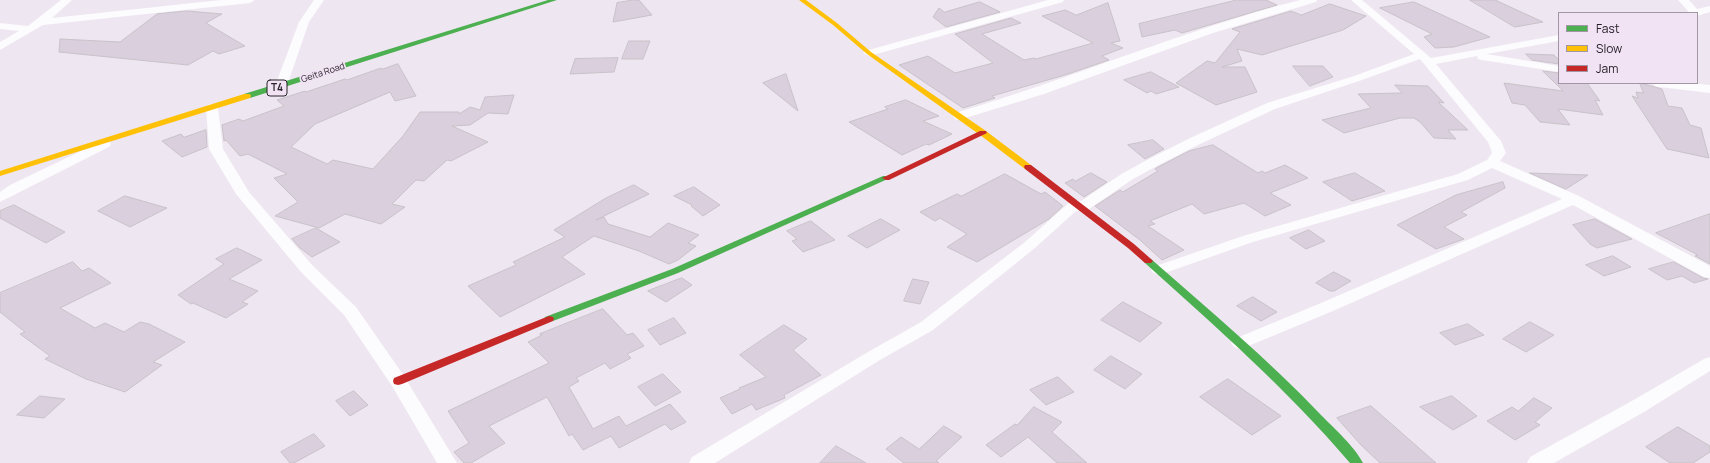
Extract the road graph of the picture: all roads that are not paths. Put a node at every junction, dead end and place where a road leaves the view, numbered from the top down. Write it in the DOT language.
graph roads {
  1 [pos="67,0"];
  2 [pos="250,0"];
  3 [pos="319,0"];
  4 [pos="554,0"];
  5 [pos="802,0"];
  6 [pos="1059,0"];
  7 [pos="1312,0"];
  8 [pos="1358,0"];
  9 [pos="1683,0"];
  10 [pos="1710,8"];
  11 [pos="1693,12"];
  12 [pos="1697,12"];
  13 [pos="1698,15"];
  14 [pos="1710,20"];
  15 [pos="40,22"];
  16 [pos="0,26"];
  17 [pos="30,29"];
  18 [pos="1558,38"];
  19 [pos="0,47"];
  20 [pos="869,53"];
  21 [pos="1471,55"];
  22 [pos="1424,59"];
  23 [pos="1558,69"];
  24 [pos="1668,84"];
  25 [pos="281,86"];
  26 [pos="1710,89"];
  27 [pos="212,108"];
  28 [pos="959,116"];
  29 [pos="983,133"];
  30 [pos="117,137"];
  31 [pos="1492,163"];
  32 [pos="0,174"];
  33 [pos="0,198"];
  34 [pos="1574,199"];
  35 [pos="1079,206"];
  36 [pos="1159,270"];
  37 [pos="1710,273"];
  38 [pos="1240,343"];
  39 [pos="1710,363"];
  40 [pos="398,380"];
  41 [pos="447,463"];
  42 [pos="699,463"];
  43 [pos="1357,463"];
  44 [pos="1537,463"];
  1 -- 15 [label="street"];
  2 -- 15 [label="street"];
  3 -- 25 [label="street"];
  4 -- 25 [label="main road, Geita Road / T4"];
  5 -- 20 [label="main road"];
  6 -- 20 [label="street"];
  7 -- 28 [label="street"];
  8 -- 22 [label="street"];
  9 -- 11 [label="street"];
  10 -- 12 [label="street"];
  13 -- 14 [label="street"];
  15 -- 17 [label="street"];
  16 -- 17 [label="street"];
  17 -- 19 [label="street"];
  18 -- 21 [label="street"];
  20 -- 28 [label="main road"];
  21 -- 22 [label="street"];
  21 -- 23 [label="street"];
  22 -- 31 [label="street"];
  22 -- 35 [label="street"];
  24 -- 26 [label="street"];
  25 -- 27 [label="main road, Geita Road / T4"];
  27 -- 30 [label="main road, Geita Road / T4"];
  27 -- 40 [label="street"];
  28 -- 29 [label="main road"];
  29 -- 35 [label="main road"];
  29 -- 40 [label="main road"];
  30 -- 32 [label="main road, Geita Road / T4"];
  30 -- 33 [label="street"];
  31 -- 34 [label="street"];
  31 -- 36 [label="street"];
  34 -- 37 [label="street"];
  34 -- 38 [label="street"];
  35 -- 36 [label="main road"];
  35 -- 42 [label="street"];
  36 -- 38 [label="main road"];
  38 -- 43 [label="main road"];
  39 -- 44 [label="street"];
  40 -- 41 [label="street"];
}
